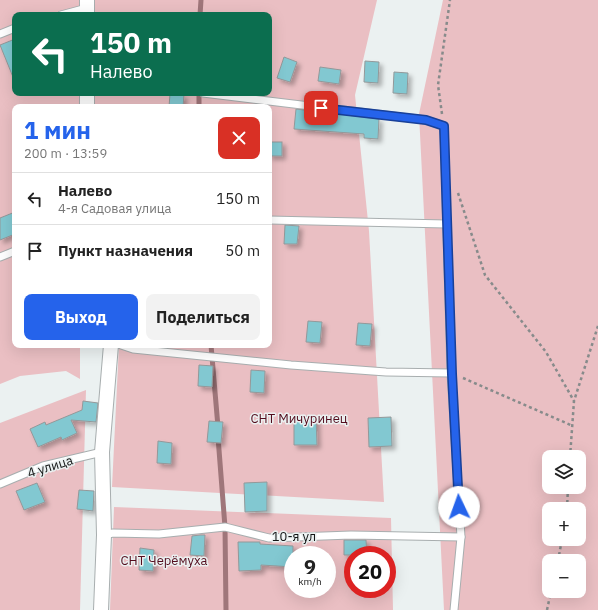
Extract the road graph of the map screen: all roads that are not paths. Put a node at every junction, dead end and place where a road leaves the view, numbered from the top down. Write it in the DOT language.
graph roads {
  1 [pos="87,8"];
  2 [pos="72,12"];
  3 [pos="12,29"];
  4 [pos="0,34"];
  5 [pos="228,96"];
  6 [pos="272,220"];
  7 [pos="446,224"];
  8 [pos="12,252"];
  9 [pos="0,257"];
  10 [pos="111,348"];
  11 [pos="130,348"];
  12 [pos="452,374"];
  13 [pos="102,452"];
  14 [pos="0,484"];
  15 [pos="104,535"];
  16 [pos="461,537"];
  17 [pos="100,610"];
  18 [pos="454,610"];
  1 -- 2 [label="lane"];
  3 -- 4 [label="lane"];
  5 -- 7 [label="lane"];
  6 -- 7 [label="lane"];
  7 -- 12 [label="lane"];
  8 -- 9 [label="lane"];
  10 -- 13 [label="street"];
  11 -- 12 [label="lane"];
  12 -- 16 [label="lane"];
  13 -- 14 [label="lane, 4 улица"];
  13 -- 15 [label="street"];
  15 -- 16 [label="lane, 10-я ул"];
  15 -- 17 [label="street"];
  16 -- 18 [label="lane"];
}
